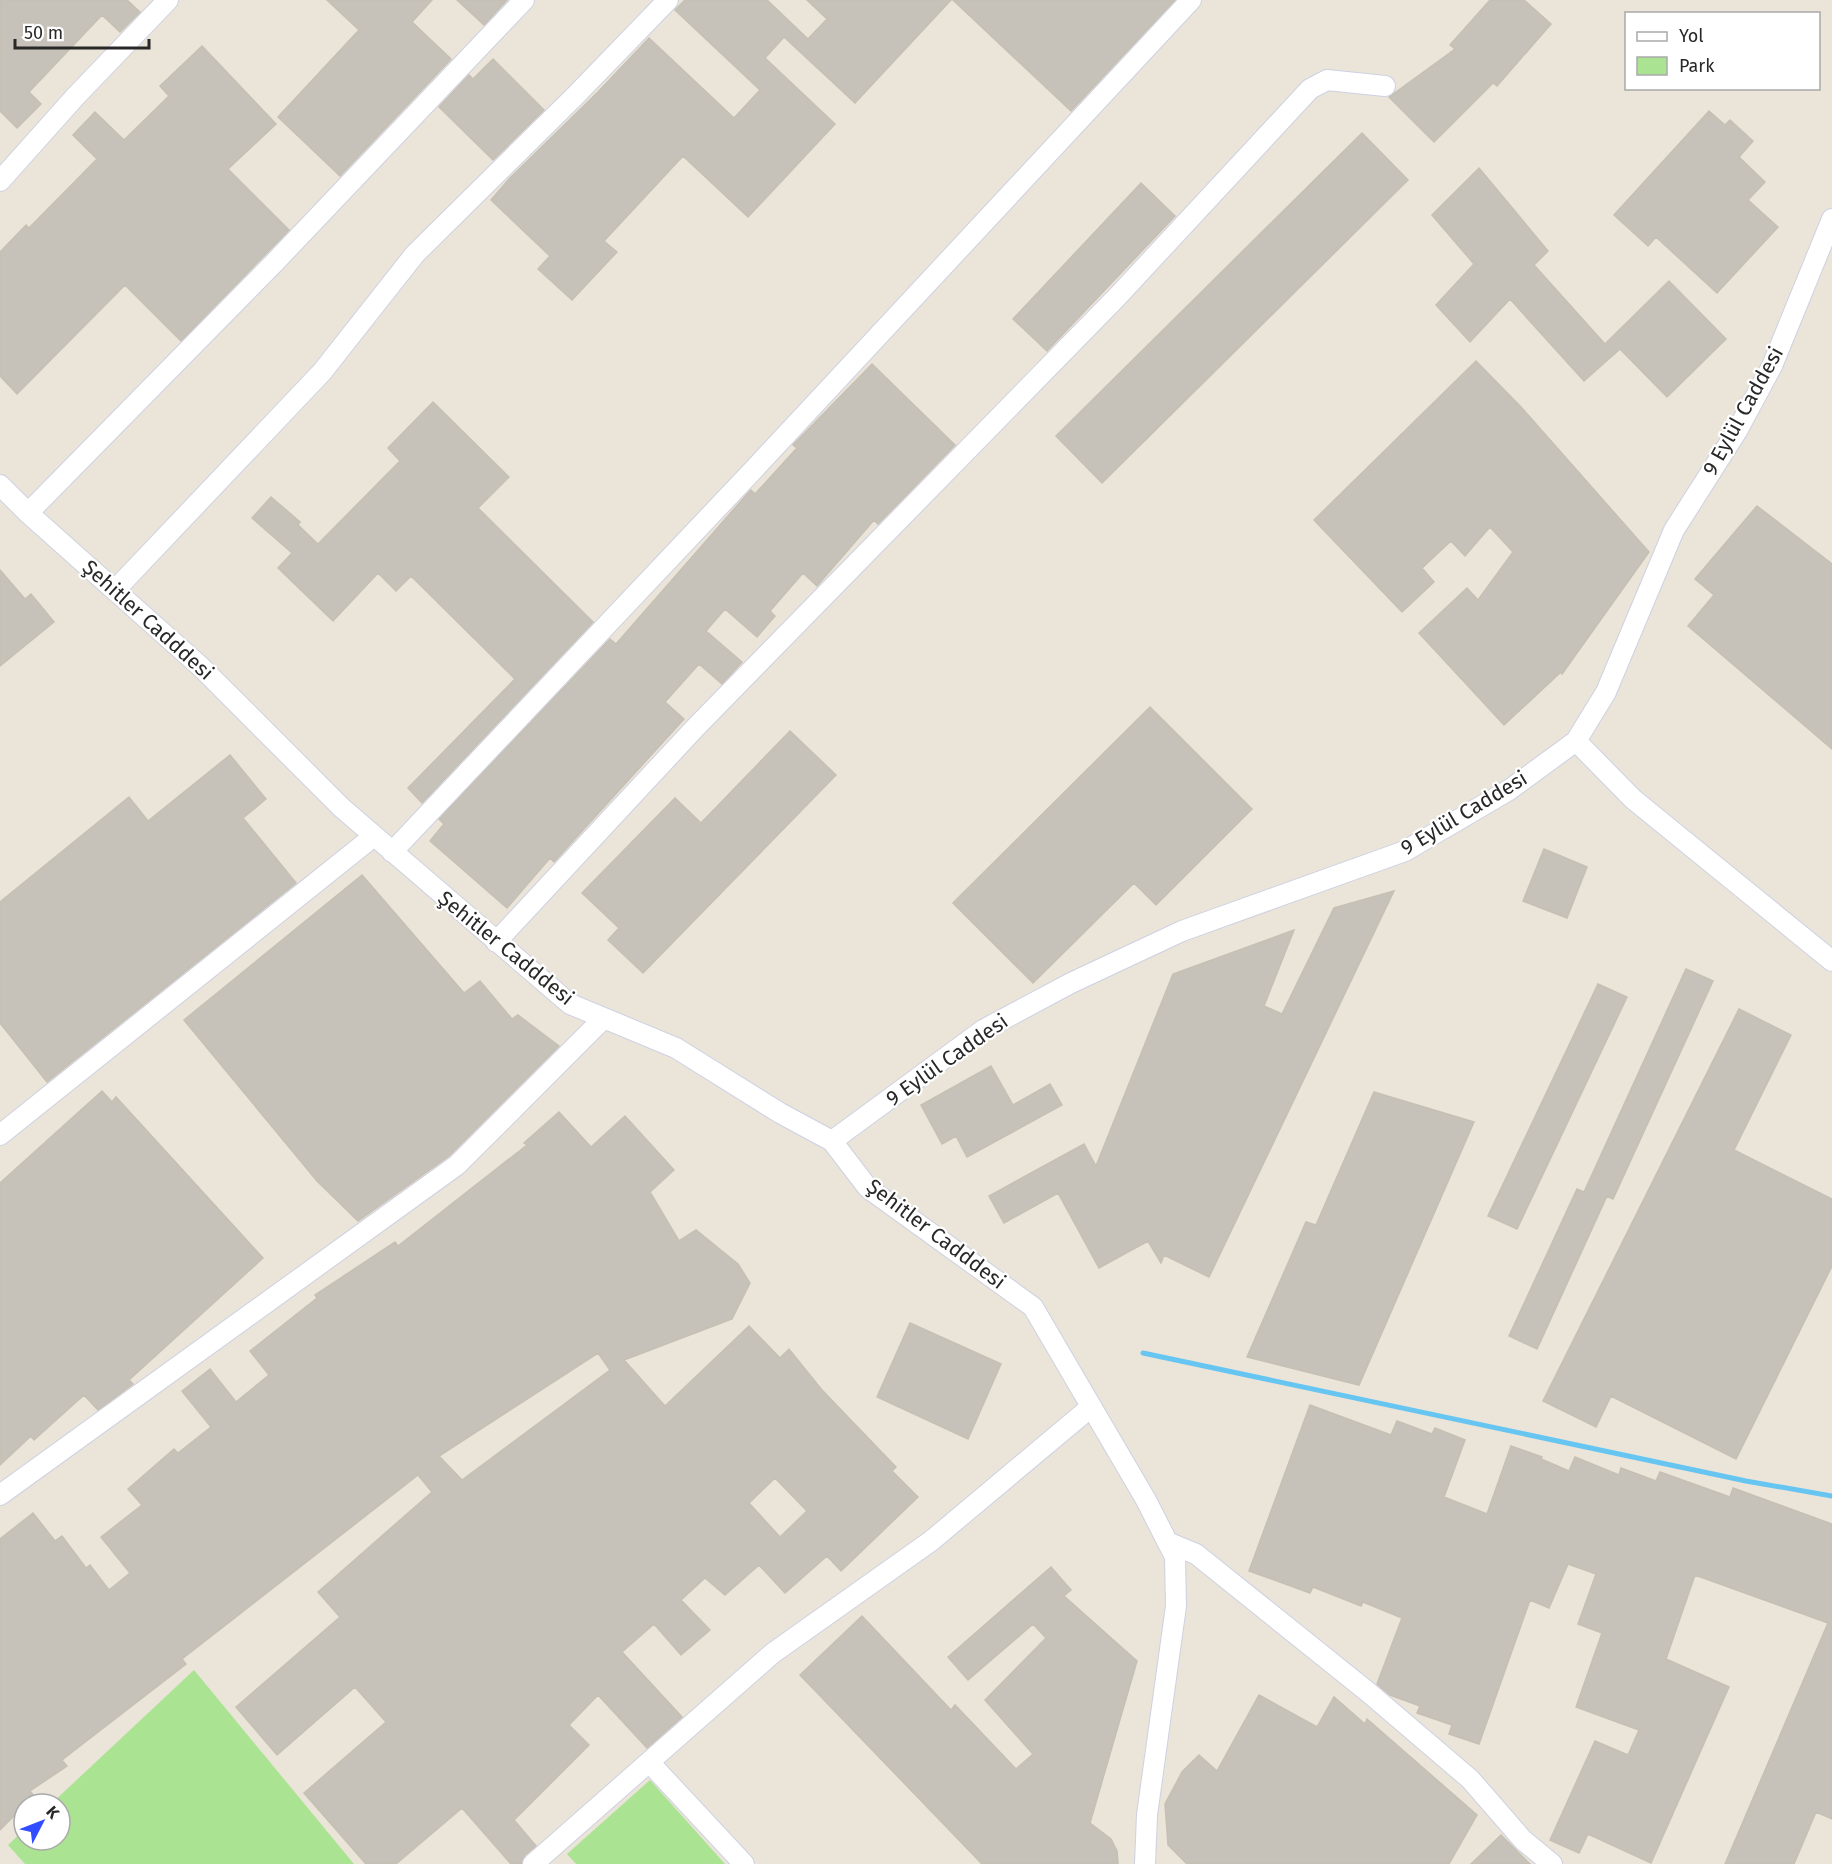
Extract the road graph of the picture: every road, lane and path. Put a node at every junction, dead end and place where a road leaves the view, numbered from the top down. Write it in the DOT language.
graph roads {
  1 [pos="168,0"];
  2 [pos="524,0"];
  3 [pos="668,0"];
  4 [pos="1191,0"];
  5 [pos="1385,86"];
  6 [pos="0,181"];
  7 [pos="1832,219"];
  8 [pos="0,484"];
  9 [pos="28,513"];
  10 [pos="116,590"];
  11 [pos="1576,741"];
  12 [pos="374,836"];
  13 [pos="392,852"];
  14 [pos="496,942"];
  15 [pos="1832,961"];
  16 [pos="604,1018"];
  17 [pos="0,1135"];
  18 [pos="831,1141"];
  19 [pos="1091,1407"];
  20 [pos="0,1495"];
  21 [pos="1167,1542"];
  22 [pos="649,1762"];
  23 [pos="533,1864"];
  24 [pos="744,1864"];
  25 [pos="1145,1864"];
  26 [pos="1552,1864"];
  1 -- 6 [label="street"];
  2 -- 9 [label="street"];
  3 -- 10 [label="street"];
  4 -- 13 [label="street"];
  5 -- 14 [label="street"];
  7 -- 11 [label="street, 9 Eylül Caddesi"];
  8 -- 9 [label="street, Şehitler Cadddesi"];
  9 -- 10 [label="street, Şehitler Cadddesi"];
  10 -- 12 [label="street, Şehitler Cadddesi"];
  11 -- 15 [label="street"];
  11 -- 18 [label="street, 9 Eylül Caddesi"];
  12 -- 13 [label="street, Şehitler Cadddesi"];
  12 -- 17 [label="street"];
  13 -- 14 [label="street, Şehitler Cadddesi"];
  14 -- 16 [label="street, Şehitler Cadddesi"];
  16 -- 18 [label="street, Şehitler Cadddesi"];
  16 -- 20 [label="street"];
  18 -- 19 [label="street, Şehitler Cadddesi"];
  19 -- 21 [label="street, Şehitler Cadddesi"];
  19 -- 22 [label="street"];
  21 -- 25 [label="street, Şehitler Cadddesi"];
  21 -- 26 [label="street"];
  22 -- 23 [label="street"];
  22 -- 24 [label="street"];
}
